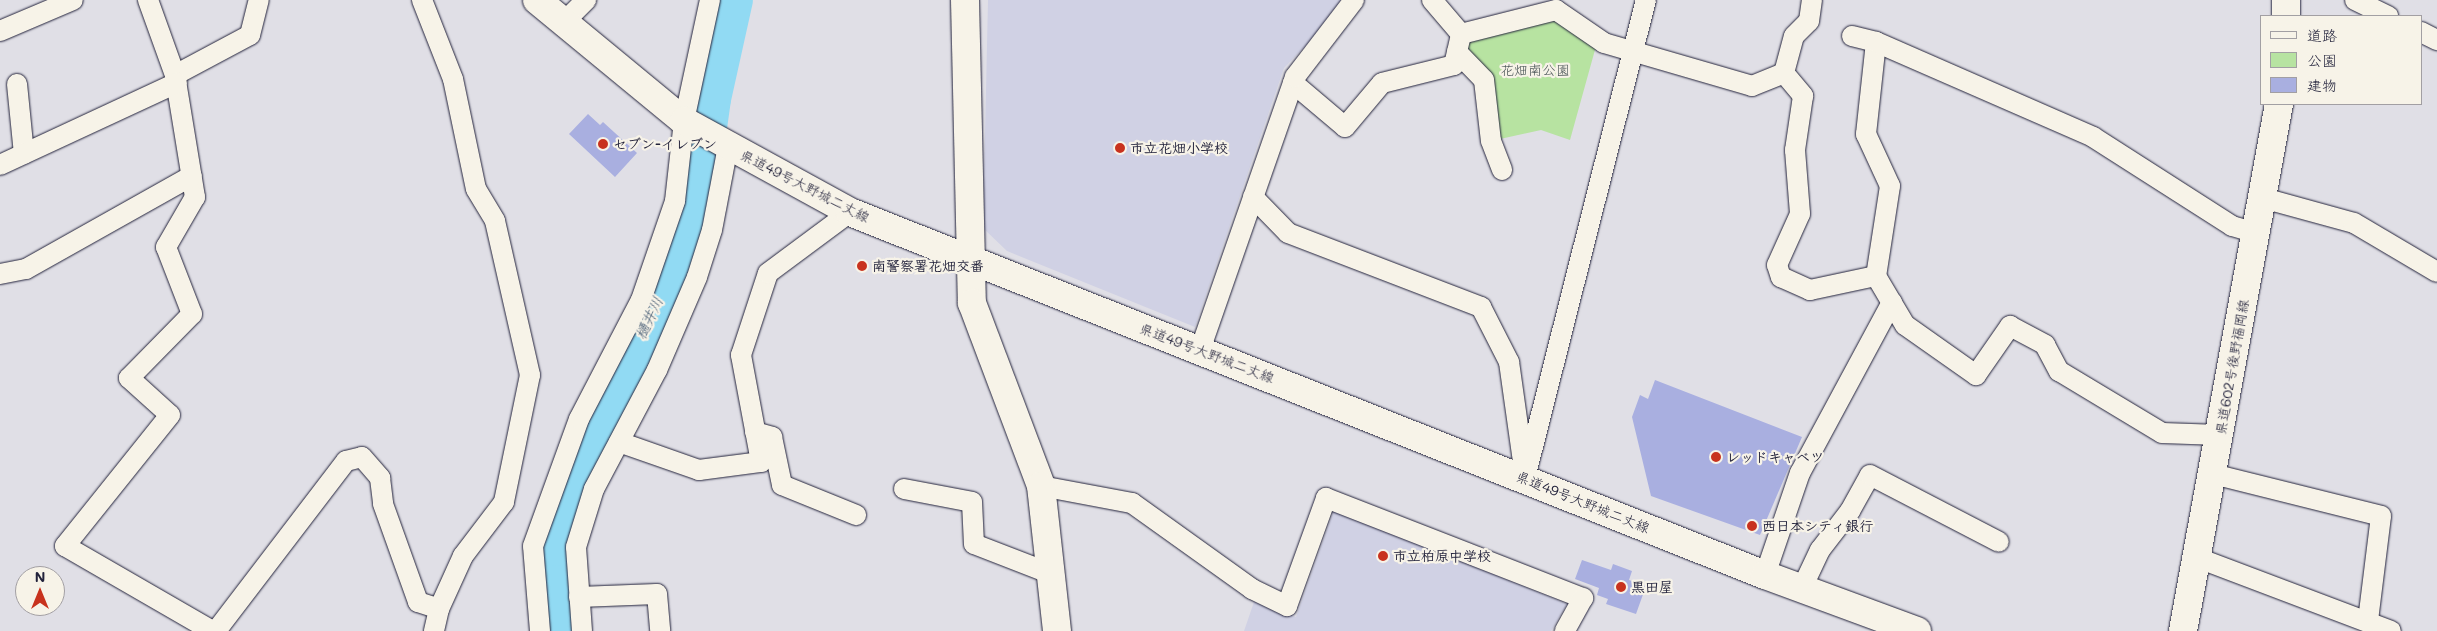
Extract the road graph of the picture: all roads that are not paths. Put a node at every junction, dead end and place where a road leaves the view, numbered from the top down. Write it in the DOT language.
graph roads {
  1 [pos="73,0"];
  2 [pos="148,0"];
  3 [pos="259,0"];
  4 [pos="422,0"];
  5 [pos="537,0"];
  6 [pos="586,0"];
  7 [pos="710,0"];
  8 [pos="965,0"];
  9 [pos="1354,0"];
  10 [pos="1432,0"];
  11 [pos="1646,0"];
  12 [pos="1812,0"];
  13 [pos="2286,0"];
  14 [pos="2354,0"];
  15 [pos="2286,15"];
  16 [pos="2386,15"];
  17 [pos="563,23"];
  18 [pos="0,31"];
  19 [pos="2422,32"];
  20 [pos="1852,36"];
  21 [pos="2437,40"];
  22 [pos="1876,42"];
  23 [pos="1459,43"];
  24 [pos="1636,52"];
  25 [pos="1784,73"];
  26 [pos="176,79"];
  27 [pos="1293,83"];
  28 [pos="17,84"];
  29 [pos="2279,105"];
  30 [pos="684,121"];
  31 [pos="728,146"];
  32 [pos="24,154"];
  33 [pos="0,165"];
  34 [pos="1502,170"];
  35 [pos="192,176"];
  36 [pos="1253,197"];
  37 [pos="2263,198"];
  38 [pos="850,212"];
  39 [pos="2256,233"];
  40 [pos="969,261"];
  41 [pos="2437,272"];
  42 [pos="0,274"];
  43 [pos="1876,276"];
  44 [pos="1892,302"];
  45 [pos="1200,350"];
  46 [pos="755,432"];
  47 [pos="2220,434"];
  48 [pos="619,442"];
  49 [pos="2213,474"];
  50 [pos="1525,478"];
  51 [pos="1041,486"];
  52 [pos="904,489"];
  53 [pos="856,515"];
  54 [pos="1999,542"];
  55 [pos="2198,558"];
  56 [pos="1049,573"];
  57 [pos="1765,575"];
  58 [pos="1802,588"];
  59 [pos="579,597"];
  60 [pos="439,609"];
  61 [pos="2368,621"];
  62 [pos="212,631"];
  63 [pos="216,631"];
  64 [pos="434,631"];
  65 [pos="540,631"];
  66 [pos="582,631"];
  67 [pos="660,631"];
  68 [pos="1056,631"];
  69 [pos="1566,631"];
  70 [pos="1917,631"];
  71 [pos="2183,631"];
  72 [pos="2391,631"];
  1 -- 18 [label="street"];
  2 -- 26 [label="street"];
  3 -- 26 [label="street"];
  4 -- 60 [label="street"];
  5 -- 17 [label="main road, 県道49号大野城二丈線"];
  6 -- 17 [label="street"];
  7 -- 30 [label="street"];
  8 -- 40 [label="main road"];
  9 -- 27 [label="street"];
  10 -- 23 [label="street"];
  11 -- 24 [label="street"];
  12 -- 25 [label="street"];
  13 -- 15 [label="main road"];
  14 -- 16 [label="street"];
  17 -- 30 [label="main road, 県道49号大野城二丈線"];
  19 -- 21 [label="street"];
  20 -- 22 [label="street"];
  22 -- 39 [label="street"];
  22 -- 43 [label="street"];
  23 -- 24 [label="street"];
  23 -- 27 [label="street"];
  23 -- 34 [label="street"];
  24 -- 25 [label="street"];
  24 -- 50 [label="street"];
  25 -- 43 [label="street"];
  26 -- 32 [label="street"];
  26 -- 35 [label="street"];
  27 -- 36 [label="street"];
  28 -- 32 [label="street"];
  29 -- 37 [label="main road, 県道602号後野福岡線"];
  30 -- 31 [label="main road, 県道49号大野城二丈線"];
  30 -- 65 [label="street"];
  31 -- 38 [label="main road, 県道49号大野城二丈線"];
  31 -- 48 [label="street"];
  32 -- 33 [label="street"];
  35 -- 42 [label="street"];
  35 -- 62 [label="street"];
  36 -- 45 [label="street"];
  36 -- 50 [label="street"];
  37 -- 39 [label="main road, 県道602号後野福岡線"];
  37 -- 41 [label="street"];
  38 -- 40 [label="main road, 県道49号大野城二丈線"];
  38 -- 46 [label="street"];
  39 -- 47 [label="main road, 県道602号後野福岡線"];
  40 -- 45 [label="main road, 県道49号大野城二丈線"];
  40 -- 51 [label="main road"];
  43 -- 44 [label="street"];
  44 -- 47 [label="street"];
  44 -- 57 [label="street"];
  45 -- 50 [label="main road, 県道49号大野城二丈線"];
  46 -- 48 [label="street"];
  46 -- 53 [label="street"];
  47 -- 49 [label="main road, 県道602号後野福岡線"];
  48 -- 59 [label="street"];
  49 -- 55 [label="main road, 県道602号後野福岡線"];
  49 -- 61 [label="street"];
  50 -- 57 [label="main road, 県道49号大野城二丈線"];
  51 -- 56 [label="main road"];
  51 -- 69 [label="street"];
  52 -- 56 [label="street"];
  54 -- 58 [label="street"];
  55 -- 61 [label="street"];
  55 -- 71 [label="main road, 県道602号後野福岡線"];
  56 -- 68 [label="main road"];
  57 -- 58 [label="main road, 県道49号大野城二丈線"];
  58 -- 70 [label="main road, 県道49号大野城二丈線"];
  59 -- 66 [label="street"];
  59 -- 67 [label="street"];
  60 -- 63 [label="street"];
  60 -- 64 [label="street"];
  61 -- 72 [label="street"];
}
